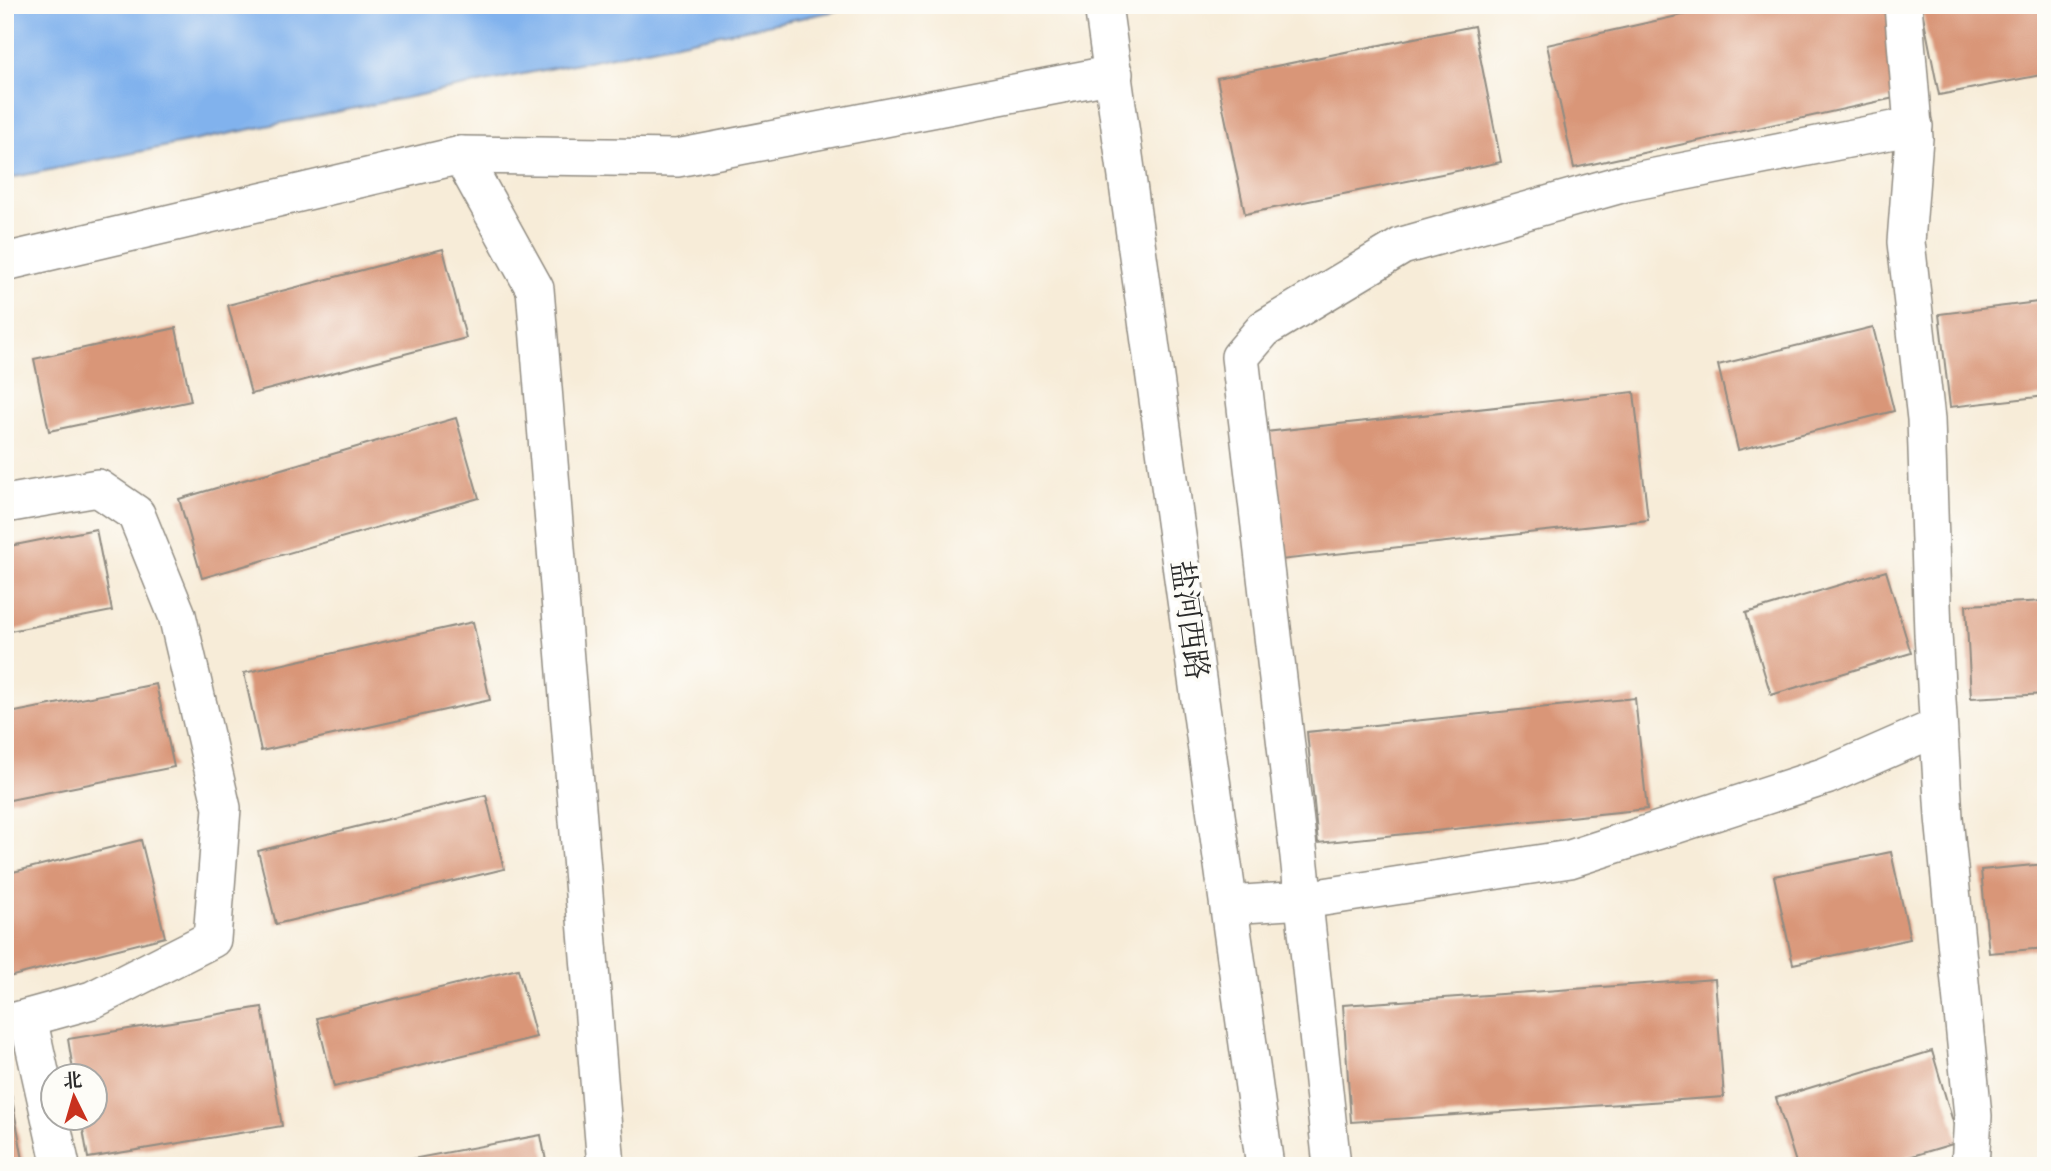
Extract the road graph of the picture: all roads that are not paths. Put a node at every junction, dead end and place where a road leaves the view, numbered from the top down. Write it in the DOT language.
graph roads {
  1 [pos="1903,5"];
  2 [pos="1104,7"];
  3 [pos="1114,74"];
  4 [pos="1913,126"];
  5 [pos="461,155"];
  6 [pos="5,262"];
  7 [pos="5,505"];
  8 [pos="1938,727"];
  9 [pos="1304,900"];
  10 [pos="1229,905"];
  11 [pos="17,1021"];
  12 [pos="61,1166"];
  13 [pos="606,1166"];
  14 [pos="1265,1166"];
  15 [pos="1332,1166"];
  16 [pos="1970,1166"];
  1 -- 4 [label="street"];
  2 -- 3 [label="street, 盐河西路"];
  3 -- 5 [label="street"];
  3 -- 10 [label="street, 盐河西路"];
  4 -- 8 [label="street"];
  4 -- 9 [label="street"];
  5 -- 6 [label="street"];
  5 -- 13 [label="street"];
  7 -- 11 [label="street"];
  8 -- 9 [label="street"];
  8 -- 16 [label="street"];
  9 -- 10 [label="street"];
  9 -- 15 [label="street"];
  10 -- 14 [label="street, 盐河西路"];
  11 -- 12 [label="street"];
}
